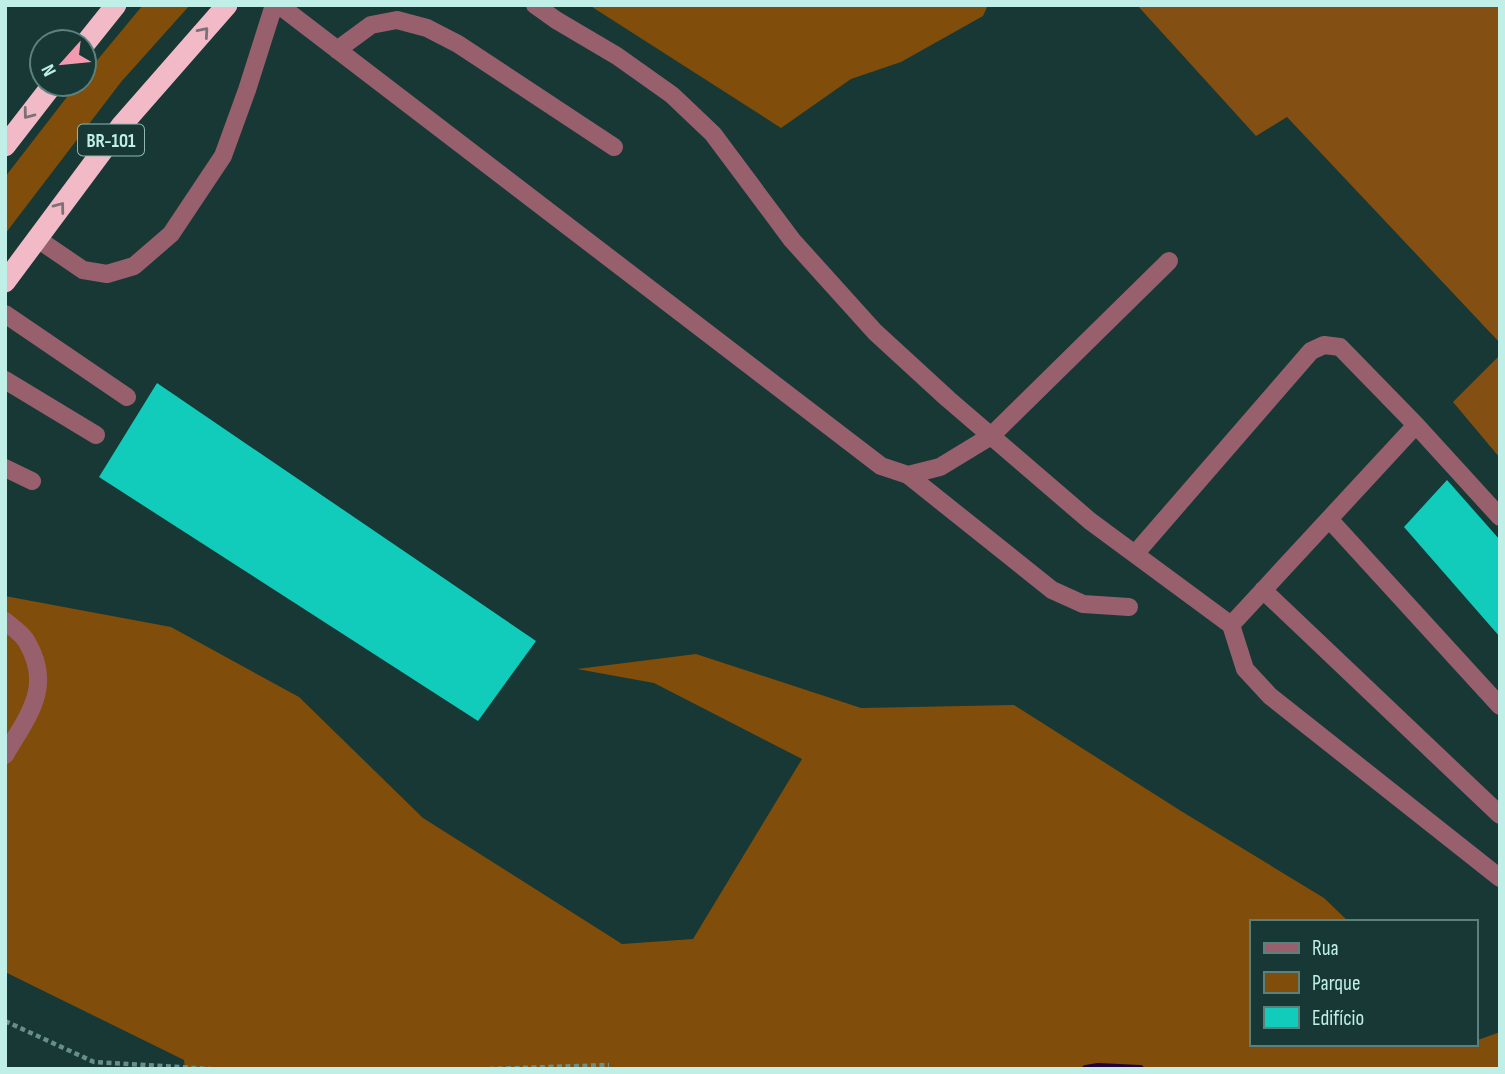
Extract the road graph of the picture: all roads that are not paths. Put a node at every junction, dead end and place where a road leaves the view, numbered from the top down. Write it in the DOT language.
graph roads {
  1 [pos="116,5"];
  2 [pos="227,5"];
  3 [pos="276,5"];
  4 [pos="535,5"];
  5 [pos="98,28"];
  6 [pos="337,50"];
  7 [pos="41,98"];
  8 [pos="5,146"];
  9 [pos="614,147"];
  10 [pos="36,238"];
  11 [pos="1169,261"];
  12 [pos="5,282"];
  13 [pos="5,314"];
  14 [pos="5,380"];
  15 [pos="127,397"];
  16 [pos="1416,425"];
  17 [pos="96,435"];
  18 [pos="991,436"];
  19 [pos="5,468"];
  20 [pos="908,475"];
  21 [pos="32,481"];
  22 [pos="1500,517"];
  23 [pos="1329,519"];
  24 [pos="1135,554"];
  25 [pos="1264,590"];
  26 [pos="1129,607"];
  27 [pos="5,621"];
  28 [pos="1231,625"];
  29 [pos="1500,706"];
  30 [pos="5,754"];
  31 [pos="1500,815"];
  32 [pos="1500,878"];
  1 -- 5 [label="highway"];
  10 -- 2 [label="highway, BR-101, one-way"];
  3 -- 6 [label="lane"];
  3 -- 10 [label="lane"];
  4 -- 18 [label="lane"];
  6 -- 9 [label="lane"];
  6 -- 20 [label="lane"];
  7 -- 8 [label="highway, one-way"];
  10 -- 12 [label="highway, BR-101"];
  11 -- 18 [label="lane"];
  13 -- 15 [label="lane"];
  14 -- 17 [label="lane"];
  16 -- 22 [label="lane"];
  16 -- 23 [label="lane"];
  16 -- 24 [label="lane"];
  18 -- 20 [label="lane"];
  18 -- 24 [label="lane"];
  19 -- 21 [label="lane"];
  20 -- 26 [label="lane"];
  23 -- 25 [label="lane"];
  23 -- 29 [label="lane"];
  24 -- 28 [label="lane"];
  25 -- 28 [label="lane"];
  25 -- 31 [label="lane"];
  27 -- 30 [label="lane"];
  28 -- 32 [label="lane"];
}
